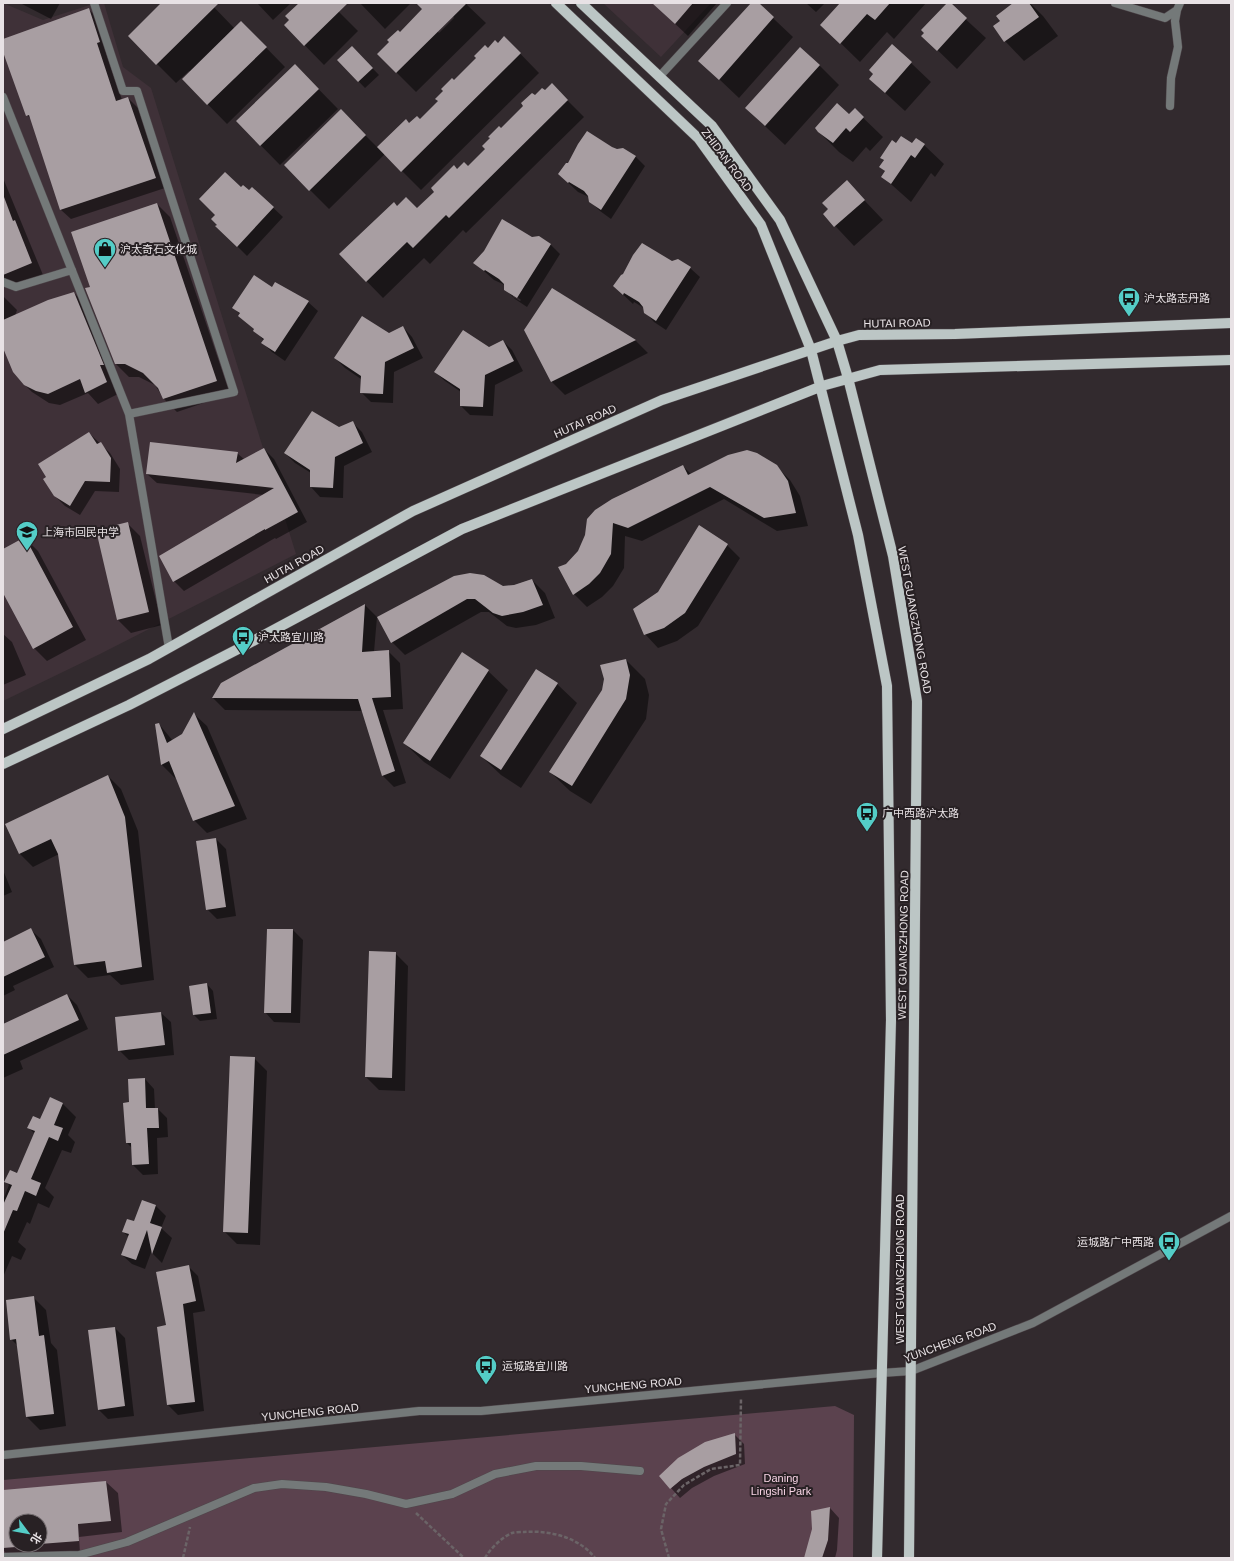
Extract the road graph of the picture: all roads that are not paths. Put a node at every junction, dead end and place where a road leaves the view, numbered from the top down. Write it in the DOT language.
graph roads {
  1 [pos="94,3"];
  2 [pos="556,3"];
  3 [pos="581,3"];
  4 [pos="728,3"];
  5 [pos="1115,3"];
  6 [pos="1178,7"];
  7 [pos="660,77"];
  8 [pos="3,97"];
  9 [pos="1170,106"];
  10 [pos="72,270"];
  11 [pos="3,282"];
  12 [pos="1231,323"];
  13 [pos="837,341"];
  14 [pos="811,350"];
  15 [pos="1231,360"];
  16 [pos="848,378"];
  17 [pos="822,386"];
  18 [pos="129,414"];
  19 [pos="169,648"];
  20 [pos="3,729"];
  21 [pos="3,764"];
  22 [pos="1231,1216"];
  23 [pos="911,1371"];
  24 [pos="881,1373"];
  25 [pos="3,1455"];
  26 [pos="640,1471"];
  27 [pos="3,1557"];
  28 [pos="877,1558"];
  29 [pos="909,1558"];
  1 -- 18 [label="street"];
  2 -- 14 [label="main road, ZHIDAN ROAD"];
  3 -- 7 [label="main road, ZHIDAN ROAD"];
  4 -- 7 [label="street"];
  5 -- 6 [label="street"];
  6 -- 9 [label="street"];
  7 -- 13 [label="main road, ZHIDAN ROAD"];
  8 -- 10 [label="street"];
  10 -- 11 [label="street"];
  10 -- 18 [label="street"];
  12 -- 13 [label="main road, HUTAI ROAD"];
  13 -- 14 [label="main road, HUTAI ROAD"];
  13 -- 16 [label="main road, WEST GUANGZHONG ROAD"];
  14 -- 17 [label="main road, WEST GUANGZHONG ROAD"];
  14 -- 19 [label="main road, HUTAI ROAD"];
  15 -- 16 [label="main road"];
  16 -- 17 [label="main road"];
  16 -- 23 [label="main road, WEST GUANGZHONG ROAD"];
  17 -- 21 [label="main road"];
  17 -- 24 [label="main road, WEST GUANGZHONG ROAD"];
  18 -- 19 [label="street"];
  19 -- 20 [label="main road, HUTAI ROAD"];
  22 -- 23 [label="street, YUNCHENG ROAD"];
  23 -- 24 [label="street, YUNCHENG ROAD"];
  23 -- 29 [label="main road, WEST GUANGZHONG ROAD"];
  24 -- 25 [label="street, YUNCHENG ROAD"];
  24 -- 28 [label="main road, WEST GUANGZHONG ROAD"];
  26 -- 27 [label="street"];
}
